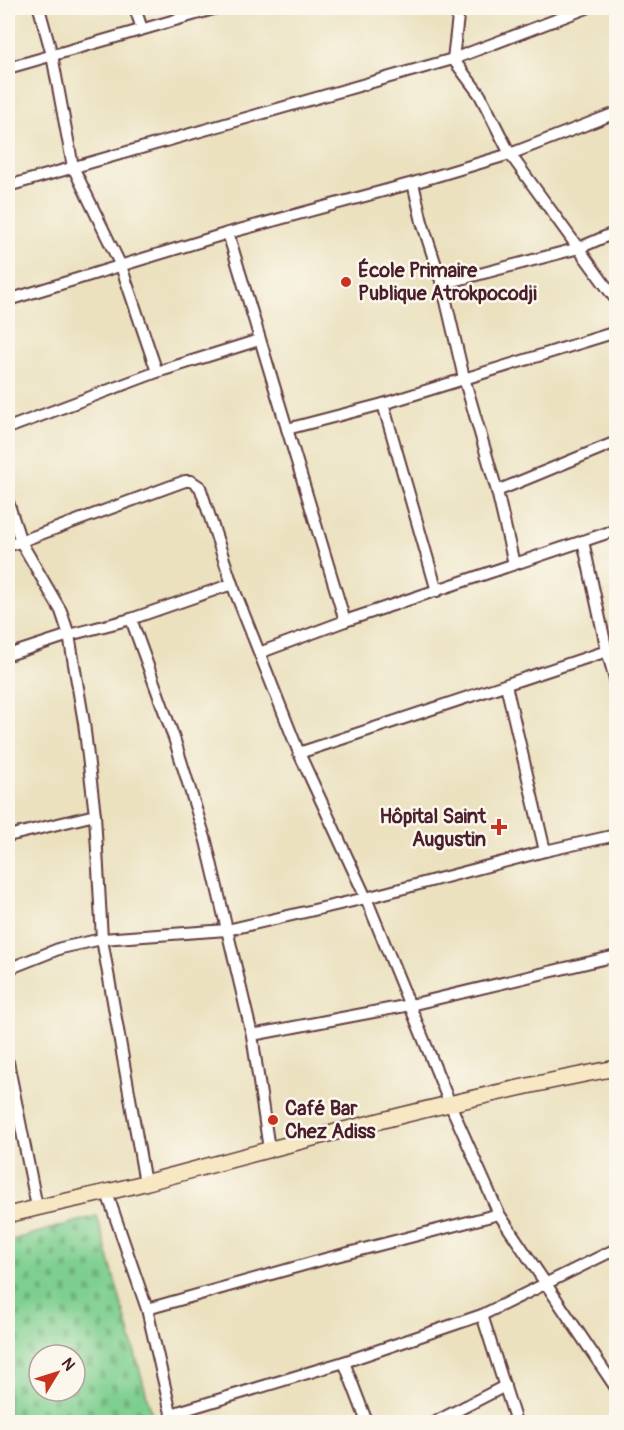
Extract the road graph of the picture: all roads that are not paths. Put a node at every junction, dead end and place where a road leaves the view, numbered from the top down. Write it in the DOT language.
graph roads {
  1 [pos="39,8"];
  2 [pos="135,8"];
  3 [pos="217,8"];
  4 [pos="459,8"];
  5 [pos="587,8"];
  6 [pos="142,29"];
  7 [pos="52,55"];
  8 [pos="453,59"];
  9 [pos="8,68"];
  10 [pos="616,113"];
  11 [pos="510,154"];
  12 [pos="73,166"];
  13 [pos="413,183"];
  14 [pos="8,186"];
  15 [pos="616,232"];
  16 [pos="228,233"];
  17 [pos="579,248"];
  18 [pos="121,266"];
  19 [pos="442,284"];
  20 [pos="8,300"];
  21 [pos="616,300"];
  22 [pos="616,332"];
  23 [pos="259,340"];
  24 [pos="157,372"];
  25 [pos="464,378"];
  26 [pos="383,404"];
  27 [pos="8,428"];
  28 [pos="287,429"];
  29 [pos="616,442"];
  30 [pos="497,491"];
  31 [pos="8,502"];
  32 [pos="616,530"];
  33 [pos="583,541"];
  34 [pos="21,542"];
  35 [pos="8,546"];
  36 [pos="514,564"];
  37 [pos="232,584"];
  38 [pos="437,591"];
  39 [pos="131,619"];
  40 [pos="345,621"];
  41 [pos="69,635"];
  42 [pos="612,650"];
  43 [pos="259,653"];
  44 [pos="8,655"];
  45 [pos="616,682"];
  46 [pos="506,685"];
  47 [pos="299,753"];
  48 [pos="95,815"];
  49 [pos="616,835"];
  50 [pos="8,836"];
  51 [pos="545,850"];
  52 [pos="366,898"];
  53 [pos="227,930"];
  54 [pos="102,939"];
  55 [pos="616,956"];
  56 [pos="8,969"];
  57 [pos="410,1005"];
  58 [pos="252,1035"];
  59 [pos="8,1065"];
  60 [pos="616,1071"];
  61 [pos="450,1104"];
  62 [pos="269,1149"];
  63 [pos="145,1183"];
  64 [pos="107,1193"];
  65 [pos="37,1207"];
  66 [pos="500,1214"];
  67 [pos="8,1215"];
  68 [pos="615,1253"];
  69 [pos="546,1283"];
  70 [pos="147,1309"];
  71 [pos="482,1315"];
  72 [pos="344,1362"];
  73 [pos="505,1386"];
  74 [pos="616,1388"];
  75 [pos="172,1418"];
  76 [pos="367,1422"];
  77 [pos="435,1422"];
  78 [pos="516,1422"];
  1 -- 7 [label="street"];
  2 -- 6 [label="street"];
  3 -- 6 [label="street"];
  4 -- 8 [label="street"];
  5 -- 8 [label="street"];
  6 -- 7 [label="street"];
  7 -- 9 [label="street"];
  7 -- 12 [label="street"];
  8 -- 11 [label="street"];
  8 -- 12 [label="street"];
  10 -- 11 [label="street"];
  11 -- 13 [label="street"];
  11 -- 17 [label="street"];
  12 -- 14 [label="street"];
  12 -- 18 [label="street"];
  13 -- 16 [label="street"];
  13 -- 19 [label="street"];
  15 -- 17 [label="street"];
  16 -- 18 [label="street"];
  16 -- 23 [label="street"];
  17 -- 19 [label="street"];
  17 -- 21 [label="street"];
  18 -- 20 [label="street"];
  18 -- 24 [label="street"];
  19 -- 25 [label="street"];
  22 -- 25 [label="street"];
  23 -- 24 [label="street"];
  23 -- 28 [label="street"];
  24 -- 27 [label="street"];
  25 -- 26 [label="street"];
  25 -- 30 [label="street"];
  26 -- 28 [label="street"];
  26 -- 38 [label="street"];
  28 -- 40 [label="street"];
  29 -- 30 [label="street"];
  30 -- 36 [label="street"];
  31 -- 34 [label="street"];
  32 -- 33 [label="street"];
  33 -- 36 [label="street"];
  33 -- 42 [label="street"];
  34 -- 35 [label="street"];
  34 -- 37 [label="street"];
  34 -- 41 [label="street"];
  36 -- 38 [label="street"];
  37 -- 39 [label="street"];
  37 -- 43 [label="street"];
  38 -- 40 [label="street"];
  39 -- 41 [label="street"];
  39 -- 53 [label="street"];
  40 -- 43 [label="street"];
  41 -- 44 [label="street"];
  41 -- 48 [label="street"];
  42 -- 45 [label="street"];
  42 -- 46 [label="street"];
  43 -- 47 [label="street"];
  46 -- 47 [label="street"];
  46 -- 51 [label="street"];
  47 -- 52 [label="street"];
  48 -- 50 [label="street"];
  48 -- 54 [label="street"];
  49 -- 51 [label="street"];
  51 -- 52 [label="street"];
  52 -- 53 [label="street"];
  52 -- 57 [label="street"];
  53 -- 54 [label="street"];
  53 -- 58 [label="street"];
  54 -- 56 [label="street"];
  54 -- 63 [label="street"];
  55 -- 57 [label="street"];
  57 -- 58 [label="street"];
  57 -- 61 [label="street"];
  58 -- 62 [label="street"];
  59 -- 65 [label="street"];
  60 -- 61 [label="main road"];
  61 -- 62 [label="main road"];
  61 -- 66 [label="street"];
  62 -- 63 [label="main road"];
  63 -- 64 [label="main road"];
  64 -- 65 [label="main road"];
  64 -- 70 [label="street"];
  65 -- 67 [label="main road"];
  66 -- 69 [label="street"];
  66 -- 70 [label="street"];
  68 -- 69 [label="street"];
  69 -- 71 [label="street"];
  69 -- 74 [label="street"];
  70 -- 75 [label="street"];
  71 -- 72 [label="street"];
  71 -- 73 [label="street"];
  72 -- 75 [label="street"];
  72 -- 76 [label="street"];
  73 -- 77 [label="street"];
  73 -- 78 [label="street"];
}
